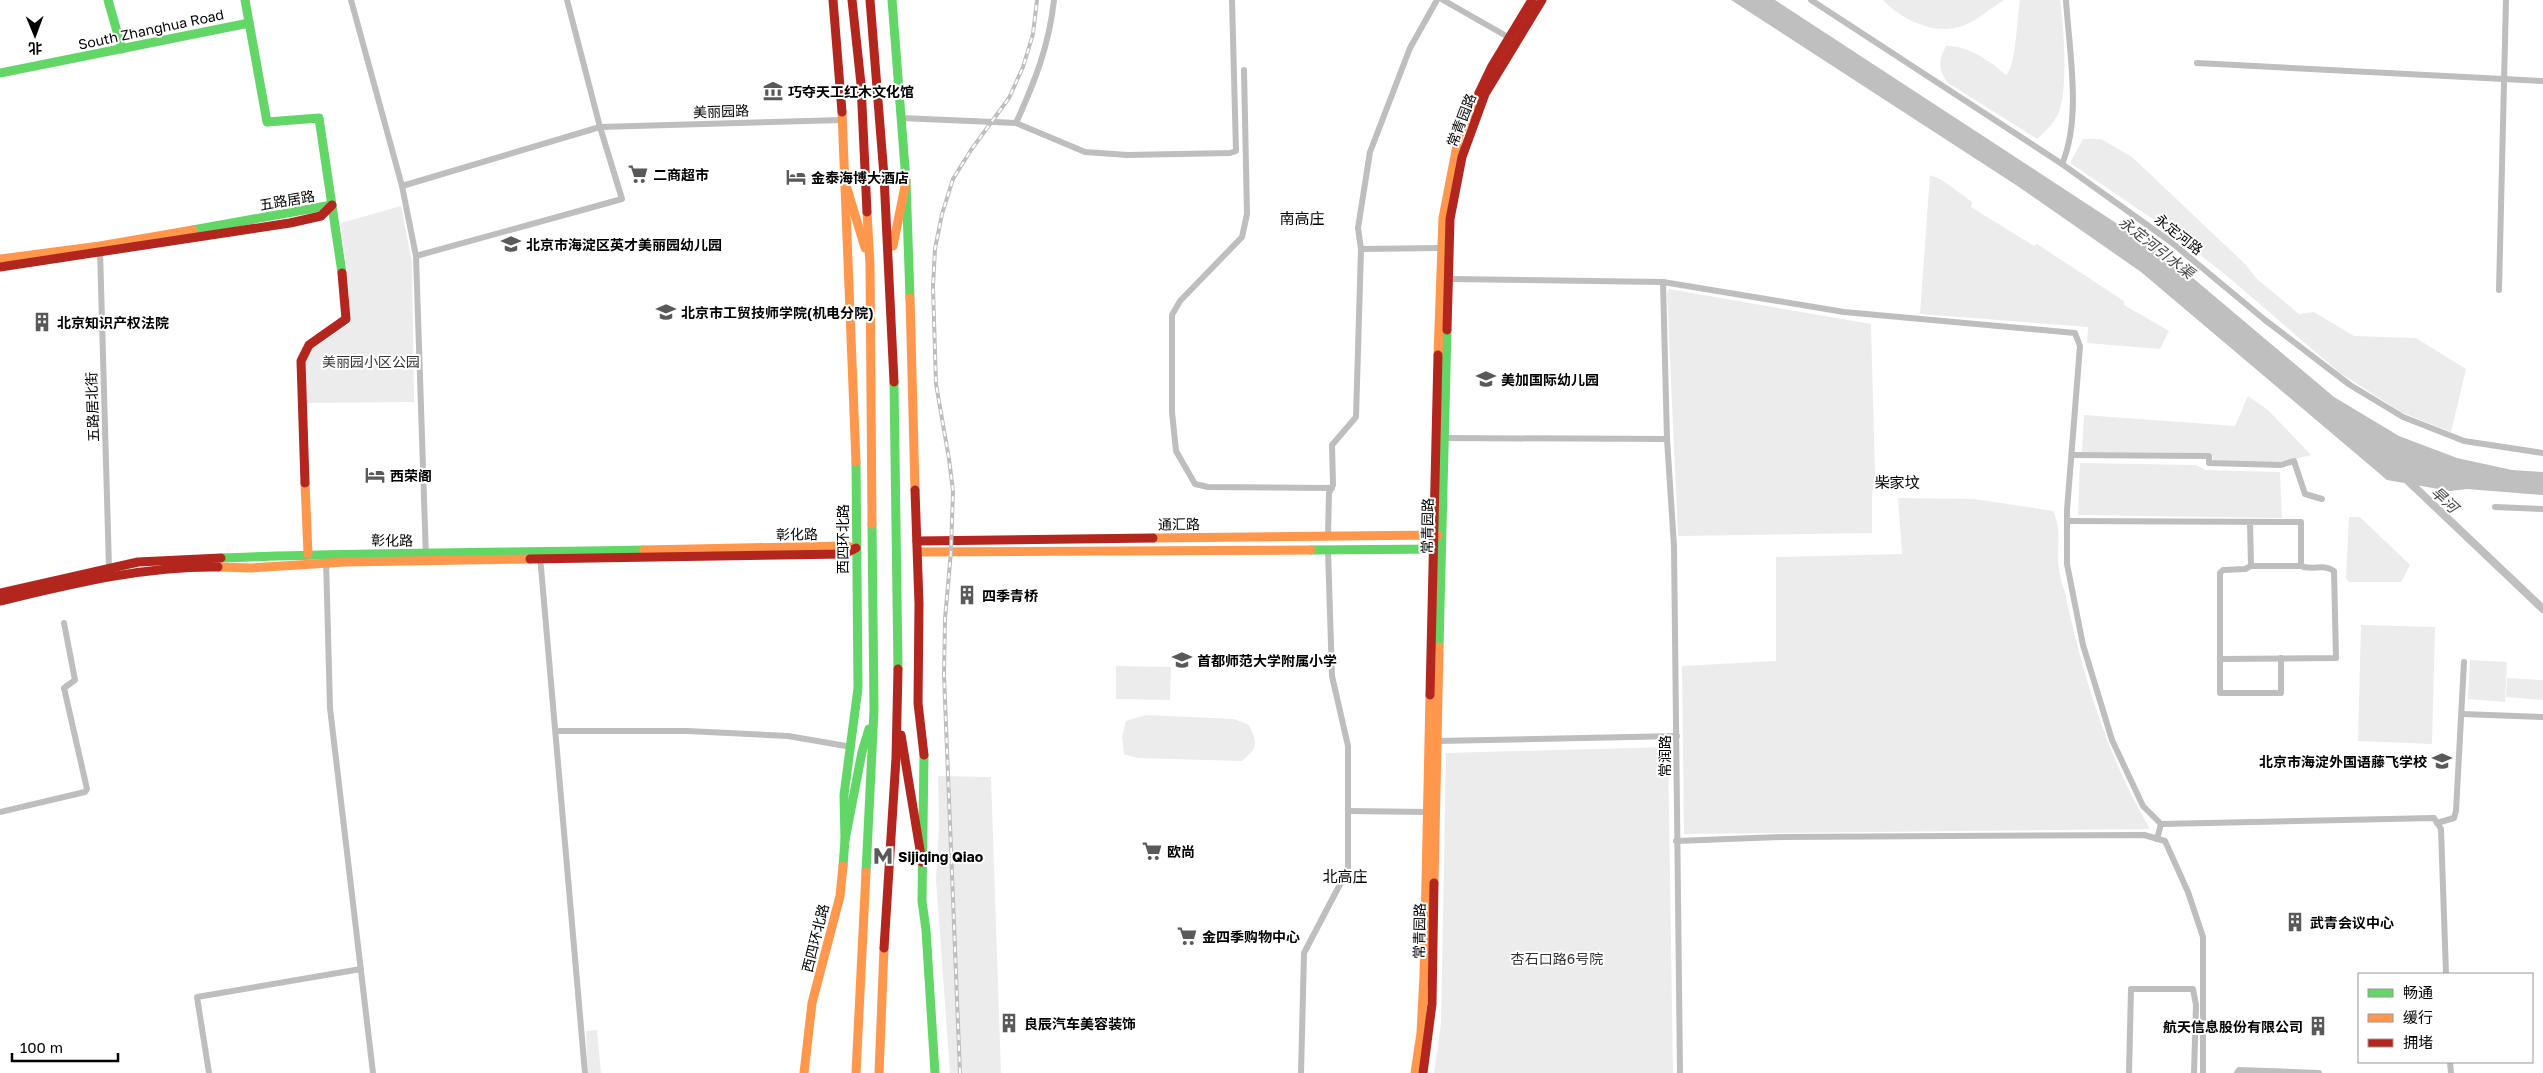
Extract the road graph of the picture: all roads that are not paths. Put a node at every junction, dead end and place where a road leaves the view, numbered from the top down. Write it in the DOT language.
graph roads {
  1 [pos="108,0"];
  2 [pos="245,0"];
  3 [pos="351,0"];
  4 [pos="567,0"];
  5 [pos="833,0"];
  6 [pos="852,0"];
  7 [pos="870,0"];
  8 [pos="892,0"];
  9 [pos="1054,0"];
  10 [pos="1232,0"];
  11 [pos="1437,0"];
  12 [pos="1443,0"];
  13 [pos="1532,0"];
  14 [pos="1542,0"];
  15 [pos="1811,0"];
  16 [pos="2066,0"];
  17 [pos="2506,0"];
  18 [pos="249,23"];
  19 [pos="1508,37"];
  20 [pos="122,48"];
  21 [pos="2197,63"];
  22 [pos="1244,70"];
  23 [pos="0,74"];
  24 [pos="2505,78"];
  25 [pos="2543,81"];
  26 [pos="901,118"];
  27 [pos="843,120"];
  28 [pos="1016,123"];
  29 [pos="600,128"];
  30 [pos="2062,164"];
  31 [pos="906,181"];
  32 [pos="846,185"];
  33 [pos="402,186"];
  34 [pos="332,205"];
  35 [pos="1440,248"];
  36 [pos="100,249"];
  37 [pos="1361,249"];
  38 [pos="416,256"];
  39 [pos="0,259"];
  40 [pos="889,263"];
  41 [pos="870,265"];
  42 [pos="0,267"];
  43 [pos="1448,279"];
  44 [pos="1663,282"];
  45 [pos="2499,290"];
  46 [pos="1439,438"];
  47 [pos="1667,439"];
  48 [pos="2543,453"];
  49 [pos="2072,455"];
  50 [pos="1332,488"];
  51 [pos="2322,500"];
  52 [pos="2495,507"];
  53 [pos="2543,509"];
  54 [pos="2067,521"];
  55 [pos="2250,522"];
  56 [pos="1328,536"];
  57 [pos="1437,536"];
  58 [pos="917,541"];
  59 [pos="856,548"];
  60 [pos="1437,549"];
  61 [pos="1328,550"];
  62 [pos="918,552"];
  63 [pos="308,554"];
  64 [pos="540,556"];
  65 [pos="426,557"];
  66 [pos="326,558"];
  67 [pos="2251,566"];
  68 [pos="2301,566"];
  69 [pos="109,568"];
  70 [pos="0,593"];
  71 [pos="0,601"];
  72 [pos="64,622"];
  73 [pos="2281,658"];
  74 [pos="2220,659"];
  75 [pos="2464,662"];
  76 [pos="898,709"];
  77 [pos="874,710"];
  78 [pos="2462,714"];
  79 [pos="2543,717"];
  80 [pos="557,731"];
  81 [pos="1676,736"];
  82 [pos="1437,741"];
  83 [pos="852,747"];
  84 [pos="1348,811"];
  85 [pos="0,812"];
  86 [pos="1428,812"];
  87 [pos="2437,823"];
  88 [pos="2161,824"];
  89 [pos="2158,839"];
  90 [pos="845,840"];
  91 [pos="1676,841"];
  92 [pos="922,862"];
  93 [pos="361,969"];
  94 [pos="2446,973"];
  95 [pos="2203,993"];
  96 [pos="2194,994"];
  97 [pos="209,1073"];
  98 [pos="373,1073"];
  99 [pos="585,1073"];
  100 [pos="804,1073"];
  101 [pos="856,1073"];
  102 [pos="879,1073"];
  103 [pos="935,1073"];
  104 [pos="1301,1073"];
  105 [pos="1415,1073"];
  106 [pos="1424,1073"];
  107 [pos="1680,1073"];
  108 [pos="2129,1073"];
  109 [pos="2194,1073"];
  110 [pos="2202,1073"];
  111 [pos="2237,1073"];
  112 [pos="2319,1073"];
  1 -- 20 [label="main road"];
  2 -- 18 [label="main road"];
  3 -- 33 [label="street"];
  4 -- 29 [label="street"];
  5 -- 27 [label="main road, 西四环北路"];
  6 -- 41 [label="main road"];
  7 -- 40 [label="main road"];
  8 -- 26 [label="main road"];
  9 -- 28 [label="street"];
  10 -- 28 [label="street"];
  11 -- 37 [label="street"];
  12 -- 19 [label="street"];
  13 -- 19 [label="main road, 常青园路"];
  14 -- 43 [label="main road, 常青园路"];
  15 -- 30 [label="street, 永定河路"];
  16 -- 30 [label="street"];
  17 -- 24 [label="street"];
  18 -- 23 [label="main road, South Zhanghua Road"];
  18 -- 34 [label="main road"];
  19 -- 35 [label="main road, 常青园路"];
  21 -- 24 [label="street"];
  22 -- 50 [label="street"];
  24 -- 25 [label="street"];
  24 -- 45 [label="street"];
  26 -- 28 [label="street"];
  26 -- 31 [label="main road"];
  27 -- 29 [label="street, 美丽园路"];
  27 -- 32 [label="main road, 西四环北路"];
  29 -- 33 [label="street, 美丽园路"];
  29 -- 38 [label="street"];
  30 -- 48 [label="street, 永定河路"];
  31 -- 40 [label="main road"];
  31 -- 58 [label="main road"];
  32 -- 41 [label="main road"];
  32 -- 59 [label="main road, 西四环北路"];
  33 -- 38 [label="street"];
  34 -- 36 [label="main road, 五路居路"];
  34 -- 63 [label="main road"];
  35 -- 37 [label="street"];
  35 -- 46 [label="main road, 常青园路"];
  36 -- 39 [label="main road, 五路居路"];
  36 -- 42 [label="main road, 五路居路"];
  36 -- 69 [label="street, 五路居北街"];
  37 -- 50 [label="street"];
  38 -- 65 [label="street"];
  40 -- 76 [label="main road"];
  41 -- 77 [label="main road"];
  43 -- 44 [label="street"];
  43 -- 46 [label="main road, 常青园路"];
  44 -- 47 [label="street, 常润路"];
  44 -- 49 [label="street"];
  46 -- 47 [label="street"];
  46 -- 57 [label="main road, 常青园路"];
  47 -- 81 [label="street, 常润路"];
  49 -- 51 [label="street"];
  49 -- 54 [label="street"];
  50 -- 56 [label="street"];
  52 -- 53 [label="street"];
  54 -- 55 [label="street"];
  54 -- 88 [label="street"];
  55 -- 67 [label="street"];
  55 -- 68 [label="street"];
  56 -- 57 [label="main road, 通汇路"];
  56 -- 58 [label="main road, 通汇路"];
  57 -- 60 [label="main road, 常青园路"];
  58 -- 62 [label="main road"];
  59 -- 64 [label="main road, 彰化路"];
  59 -- 83 [label="main road, 西四环北路"];
  60 -- 61 [label="main road, 通汇路"];
  60 -- 82 [label="main road, 常青园路"];
  60 -- 86 [label="main road, 常青园路"];
  61 -- 62 [label="main road, 通汇路"];
  61 -- 84 [label="street"];
  62 -- 92 [label="main road"];
  63 -- 66 [label="main road, 彰化路"];
  63 -- 69 [label="main road, 彰化路"];
  64 -- 65 [label="main road, 彰化路"];
  64 -- 80 [label="street"];
  65 -- 66 [label="main road, 彰化路"];
  66 -- 71 [label="main road, 彰化路"];
  66 -- 93 [label="street"];
  67 -- 68 [label="street"];
  67 -- 74 [label="street"];
  68 -- 73 [label="street"];
  69 -- 70 [label="main road, 彰化路"];
  72 -- 85 [label="street"];
  73 -- 74 [label="street"];
  73 -- 74 [label="street"];
  75 -- 78 [label="street"];
  76 -- 92 [label="main road"];
  76 -- 102 [label="main road"];
  77 -- 90 [label="main road"];
  77 -- 101 [label="main road"];
  78 -- 79 [label="street"];
  78 -- 87 [label="street"];
  80 -- 83 [label="street"];
  80 -- 99 [label="street"];
  81 -- 82 [label="street"];
  81 -- 91 [label="street, 常润路"];
  82 -- 106 [label="main road, 常青园路"];
  83 -- 90 [label="main road, 西四环北路"];
  84 -- 86 [label="street"];
  84 -- 104 [label="street"];
  86 -- 105 [label="main road, 常青园路"];
  87 -- 88 [label="street"];
  87 -- 94 [label="street"];
  88 -- 89 [label="street"];
  89 -- 91 [label="street"];
  89 -- 95 [label="street"];
  90 -- 100 [label="main road, 西四环北路"];
  91 -- 107 [label="street, 常润路"];
  92 -- 103 [label="main road"];
  93 -- 97 [label="street"];
  93 -- 98 [label="street"];
  95 -- 96 [label="street"];
  95 -- 110 [label="street"];
  96 -- 108 [label="street"];
  96 -- 109 [label="street"];
  111 -- 112 [label="street"];
}
